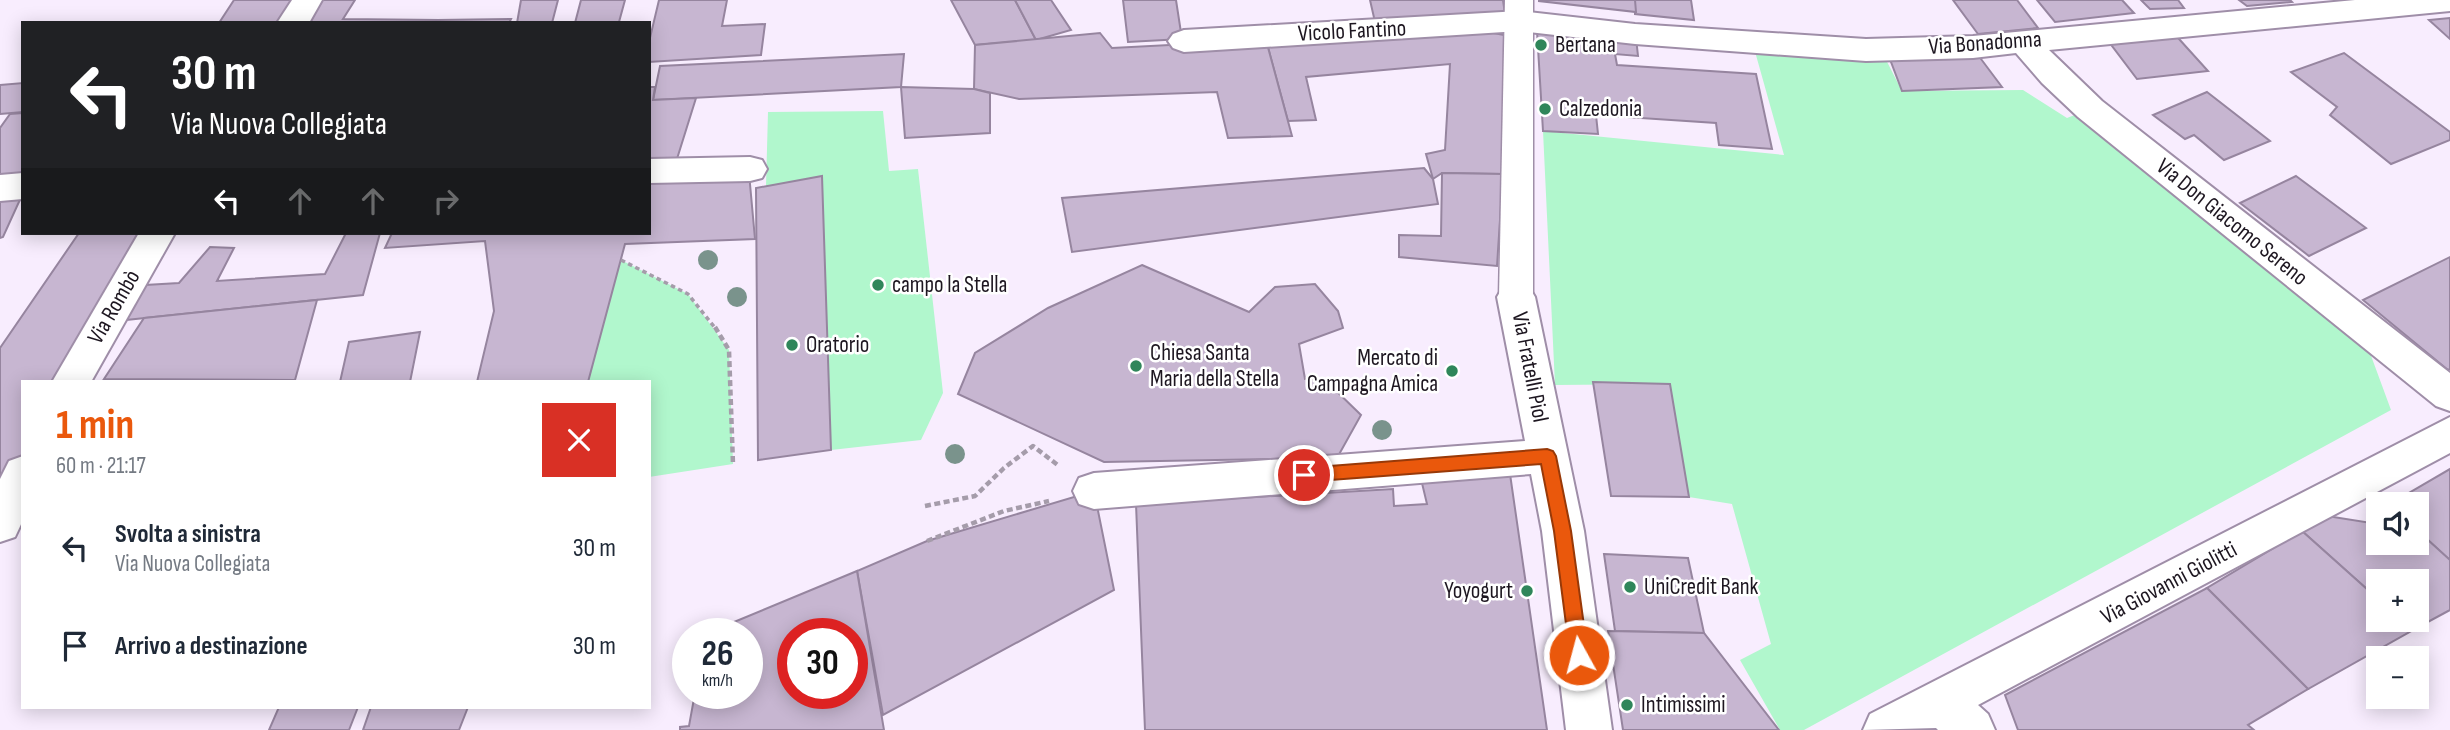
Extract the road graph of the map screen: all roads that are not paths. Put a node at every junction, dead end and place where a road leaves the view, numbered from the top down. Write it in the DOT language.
graph roads {
  1 [pos="307,0"];
  2 [pos="2450,1"];
  3 [pos="1519,11"];
  4 [pos="294,21"];
  5 [pos="1184,41"];
  6 [pos="2023,41"];
  7 [pos="750,169"];
  8 [pos="651,171"];
  9 [pos="21,186"];
  10 [pos="0,188"];
  11 [pos="156,235"];
  12 [pos="1516,297"];
  13 [pos="72,380"];
  14 [pos="2450,395"];
  15 [pos="2450,434"];
  16 [pos="1547,456"];
  17 [pos="21,477"];
  18 [pos="1094,491"];
  19 [pos="0,524"];
  20 [pos="1957,716"];
  21 [pos="1589,730"];
  22 [pos="1886,730"];
  1 -- 4 [label="street"];
  2 -- 6 [label="street, Via Bonadonna"];
  3 -- 5 [label="street, Vicolo Fantino"];
  3 -- 6 [label="street, Via Bonadonna"];
  3 -- 12 [label="street, Via Fratelli Piol"];
  6 -- 14 [label="street, Via Don Giacomo Sereno"];
  7 -- 8 [label="street"];
  9 -- 10 [label="street"];
  11 -- 13 [label="street, Via Rombò"];
  12 -- 16 [label="street, Via Fratelli Piol"];
  15 -- 20 [label="street, Via Giovanni Giolitti"];
  16 -- 18 [label="street"];
  16 -- 21 [label="street, Via Fratelli Piol"];
  17 -- 19 [label="street"];
  20 -- 22 [label="street, Via Giovanni Giolitti"];
}
